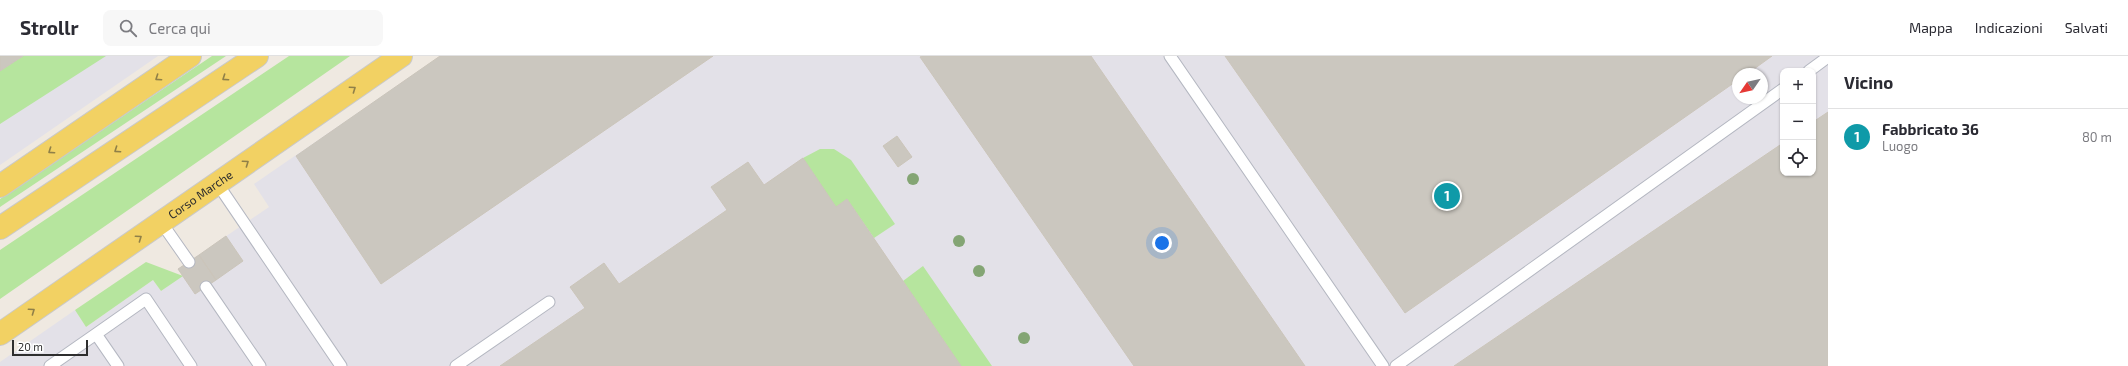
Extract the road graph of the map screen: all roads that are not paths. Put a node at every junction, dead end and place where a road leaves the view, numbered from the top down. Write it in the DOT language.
graph roads {
  1 [pos="190,56"];
  2 [pos="257,56"];
  3 [pos="401,56"];
  4 [pos="1170,56"];
  5 [pos="1828,57"];
  6 [pos="1813,68"];
  7 [pos="1780,91"];
  8 [pos="217,183"];
  9 [pos="0,186"];
  10 [pos="162,222"];
  11 [pos="0,228"];
  12 [pos="189,262"];
  13 [pos="206,287"];
  14 [pos="549,302"];
  15 [pos="0,334"];
  16 [pos="96,334"];
  17 [pos="50,366"];
  18 [pos="118,366"];
  19 [pos="191,366"];
  20 [pos="260,366"];
  21 [pos="341,366"];
  22 [pos="456,366"];
  23 [pos="1383,366"];
  24 [pos="1396,366"];
  1 -- 9 [label="main road, one-way"];
  2 -- 11 [label="main road, one-way"];
  8 -- 3 [label="main road, Corso Marche, one-way"];
  4 -- 23 [label="lane"];
  5 -- 6 [label="lane"];
  7 -- 24 [label="lane"];
  8 -- 10 [label="main road, Corso Marche"];
  8 -- 21 [label="lane"];
  10 -- 12 [label="lane"];
  15 -- 10 [label="main road, Corso Marche, one-way"];
  13 -- 20 [label="lane"];
  14 -- 22 [label="lane"];
  16 -- 17 [label="lane"];
  16 -- 18 [label="lane"];
  16 -- 19 [label="lane"];
}
